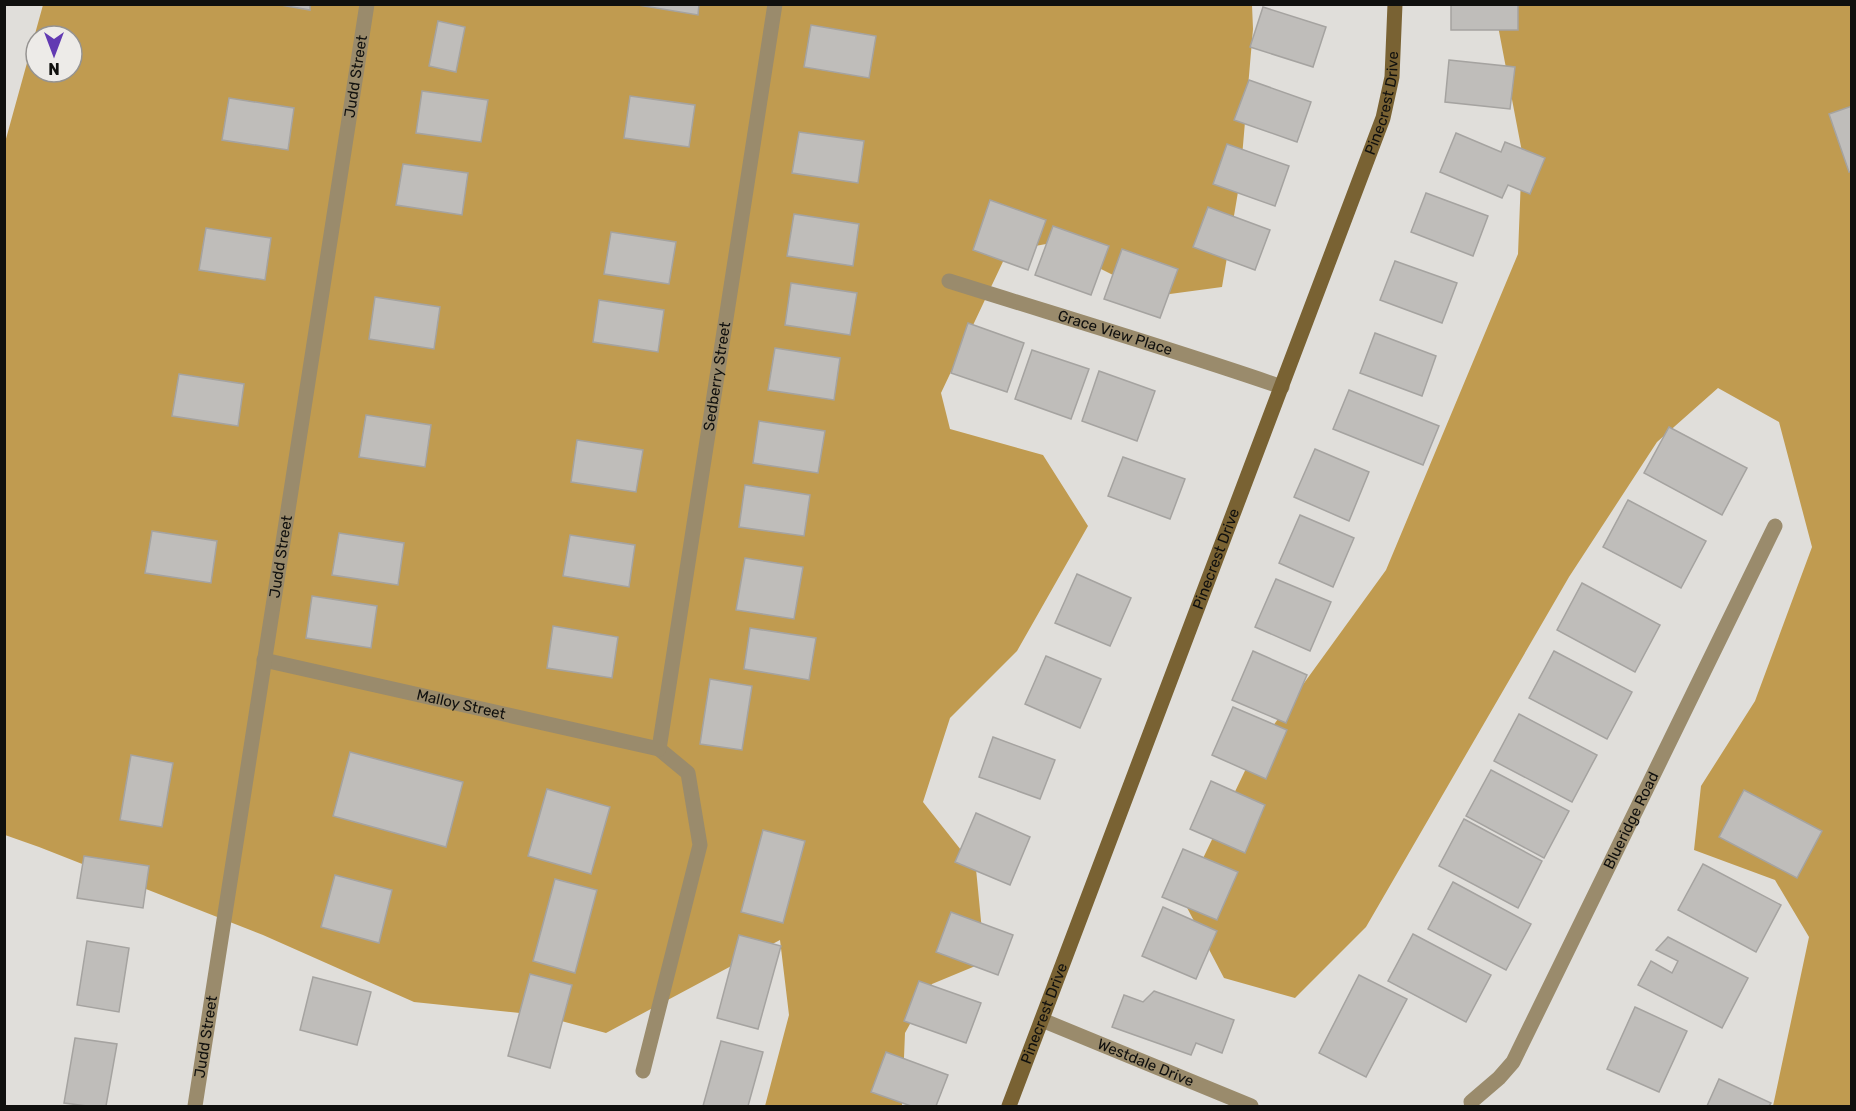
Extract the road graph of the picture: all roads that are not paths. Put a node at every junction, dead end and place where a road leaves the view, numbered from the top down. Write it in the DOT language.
graph roads {
  1 [pos="367,4"];
  2 [pos="775,4"];
  3 [pos="1395,4"];
  4 [pos="949,281"];
  5 [pos="1282,387"];
  6 [pos="1775,526"];
  7 [pos="264,660"];
  8 [pos="658,749"];
  9 [pos="1042,1020"];
  10 [pos="643,1071"];
  11 [pos="1473,1105"];
  12 [pos="195,1107"];
  13 [pos="1009,1107"];
  14 [pos="1251,1107"];
  1 -- 7 [label="street, Judd Street"];
  2 -- 8 [label="street, Sedberry Street"];
  3 -- 5 [label="street, Pinecrest Drive"];
  4 -- 5 [label="street, Grace View Place"];
  5 -- 9 [label="street, Pinecrest Drive"];
  6 -- 11 [label="street, Blueridge Road"];
  7 -- 8 [label="street, Malloy Street"];
  7 -- 12 [label="street, Judd Street"];
  8 -- 10 [label="street"];
  9 -- 13 [label="street, Pinecrest Drive"];
  9 -- 14 [label="street, Westdale Drive"];
}
